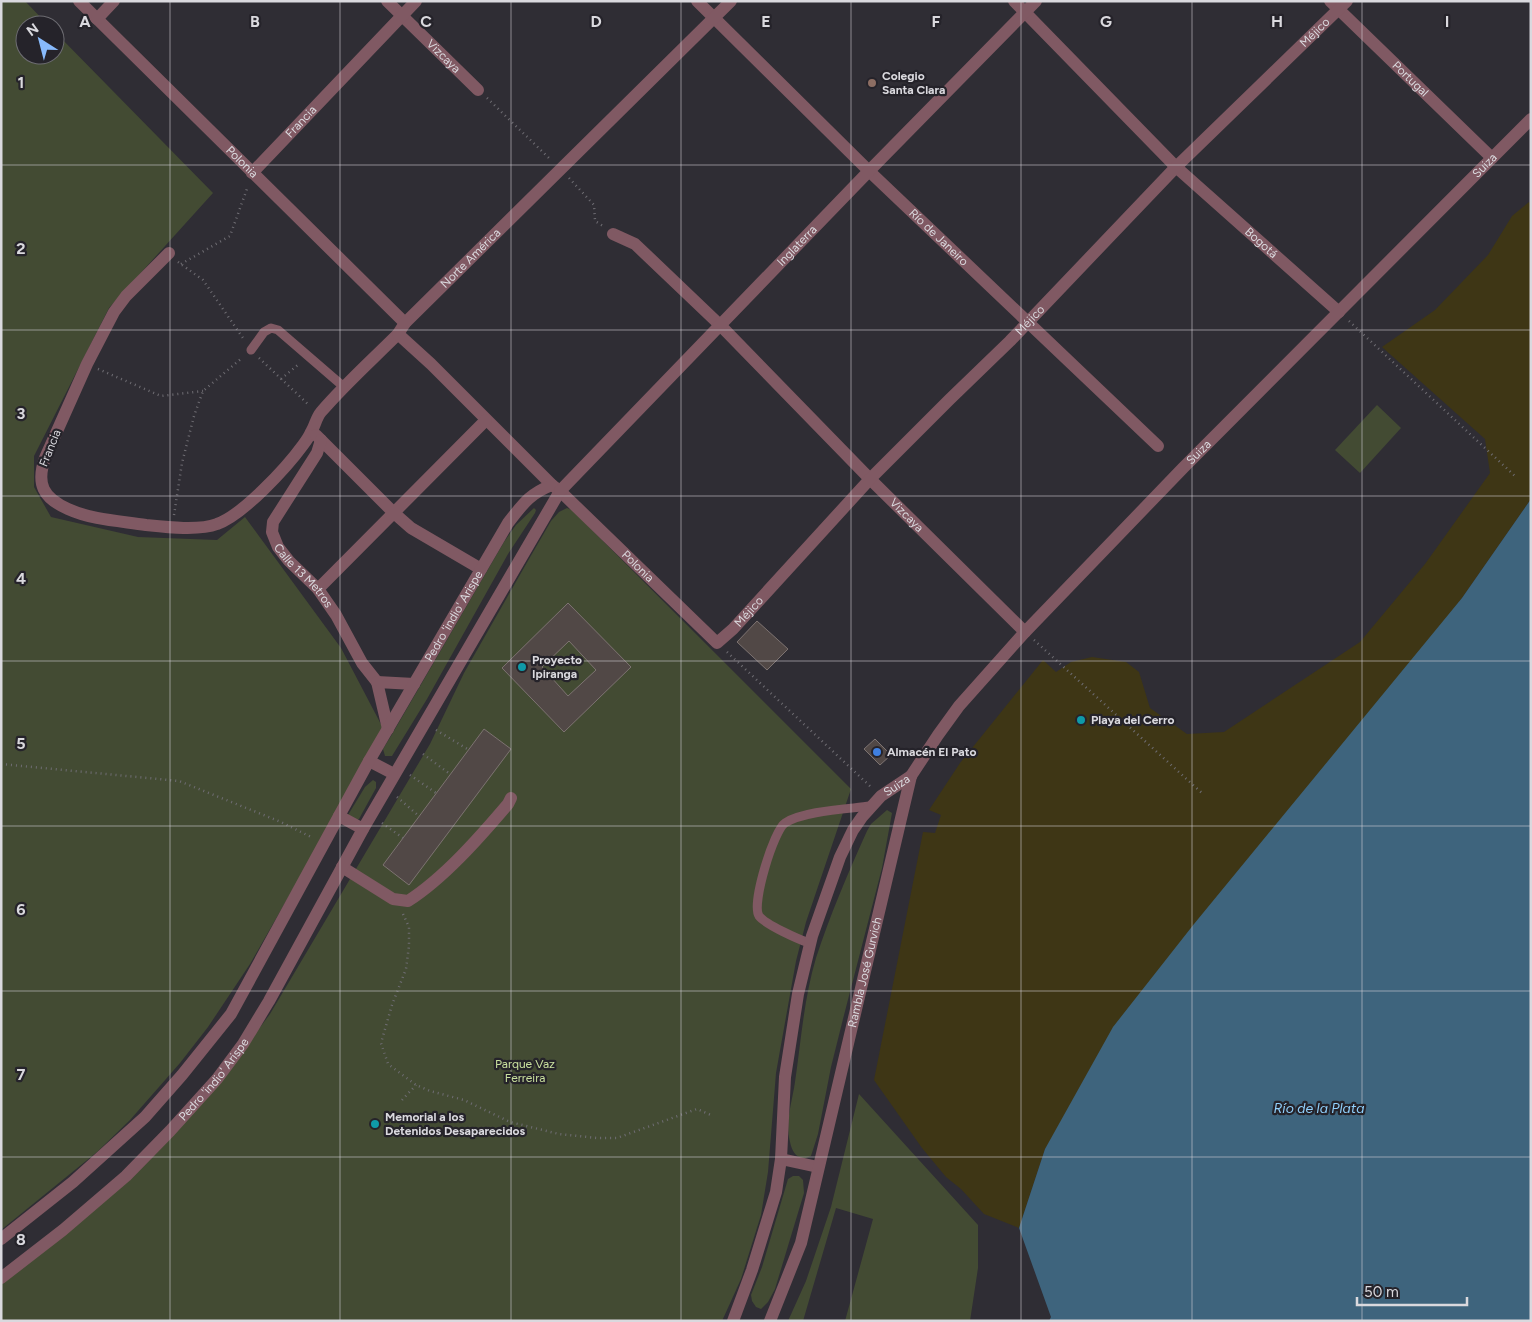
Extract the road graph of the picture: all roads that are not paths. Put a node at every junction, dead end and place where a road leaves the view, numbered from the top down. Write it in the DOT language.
graph roads {
  1 [pos="79,1"];
  2 [pos="114,1"];
  3 [pos="386,1"];
  4 [pos="416,1"];
  5 [pos="697,1"];
  6 [pos="731,1"];
  7 [pos="1014,1"];
  8 [pos="1036,1"];
  9 [pos="1339,4"];
  10 [pos="1026,12"];
  11 [pos="401,16"];
  12 [pos="714,18"];
  13 [pos="97,19"];
  14 [pos="478,90"];
  15 [pos="1531,119"];
  16 [pos="1492,158"];
  17 [pos="1176,167"];
  18 [pos="869,171"];
  19 [pos="252,173"];
  20 [pos="613,234"];
  21 [pos="170,253"];
  22 [pos="1340,312"];
  23 [pos="405,323"];
  24 [pos="1028,323"];
  25 [pos="721,326"];
  26 [pos="398,334"];
  27 [pos="251,350"];
  28 [pos="344,387"];
  29 [pos="486,420"];
  30 [pos="316,436"];
  31 [pos="1158,446"];
  32 [pos="870,479"];
  33 [pos="556,488"];
  34 [pos="394,513"];
  35 [pos="221,522"];
  36 [pos="481,569"];
  37 [pos="318,588"];
  38 [pos="1025,632"];
  39 [pos="717,643"];
  40 [pos="377,682"];
  41 [pos="414,684"];
  42 [pos="388,729"];
  43 [pos="369,761"];
  44 [pos="397,770"];
  45 [pos="911,776"];
  46 [pos="511,798"];
  47 [pos="870,806"];
  48 [pos="339,816"];
  49 [pos="362,829"];
  50 [pos="342,867"];
  51 [pos="809,943"];
  52 [pos="781,1159"];
  53 [pos="818,1167"];
  54 [pos="1,1239"];
  55 [pos="1,1278"];
  56 [pos="733,1321"];
  57 [pos="770,1321"];
  1 -- 13 [label="street, Polonia"];
  2 -- 13 [label="street"];
  3 -- 11 [label="street, Vizcaya"];
  4 -- 11 [label="street, Francia"];
  5 -- 12 [label="street, Río de Janeiro"];
  6 -- 12 [label="street, Norte América"];
  7 -- 10 [label="street, Bogotá"];
  8 -- 10 [label="street, Inglaterra"];
  9 -- 16 [label="street, Portugal"];
  9 -- 17 [label="street, Méjico"];
  10 -- 17 [label="street, Bogotá"];
  10 -- 18 [label="street, Inglaterra"];
  11 -- 14 [label="street, Vizcaya"];
  11 -- 19 [label="street, Francia"];
  12 -- 18 [label="street, Río de Janeiro"];
  12 -- 23 [label="street, Norte América"];
  13 -- 19 [label="street, Polonia"];
  15 -- 16 [label="street, Suiza"];
  16 -- 22 [label="street, Suiza"];
  17 -- 22 [label="street, Bogotá"];
  17 -- 24 [label="street, Méjico"];
  18 -- 24 [label="street, Río de Janeiro"];
  18 -- 25 [label="street, Inglaterra"];
  19 -- 23 [label="street, Polonia"];
  20 -- 25 [label="street, Vizcaya"];
  21 -- 35 [label="street, Francia"];
  22 -- 38 [label="street, Suiza"];
  23 -- 26 [label="street, Norte América"];
  24 -- 31 [label="street, Río de Janeiro"];
  24 -- 32 [label="street, Méjico"];
  25 -- 32 [label="street, Vizcaya"];
  25 -- 33 [label="street, Inglaterra"];
  26 -- 28 [label="street, Norte América"];
  26 -- 29 [label="street, Polonia"];
  27 -- 28 [label="lane"];
  28 -- 30 [label="street, Norte América"];
  29 -- 33 [label="street, Polonia"];
  29 -- 34 [label="street"];
  30 -- 34 [label="street"];
  30 -- 35 [label="street, Norte América"];
  30 -- 37 [label="street, Calle 13 Metros"];
  32 -- 38 [label="street, Vizcaya"];
  32 -- 39 [label="street, Méjico"];
  33 -- 36 [label="street, Pedro 'indio' Arispe"];
  33 -- 39 [label="street, Polonia"];
  33 -- 44 [label="street, Pedro 'indio' Arispe"];
  34 -- 36 [label="street"];
  34 -- 37 [label="street"];
  36 -- 41 [label="street, Pedro 'indio' Arispe"];
  37 -- 40 [label="street, Calle 13 Metros"];
  38 -- 45 [label="street, Suiza"];
  40 -- 41 [label="street"];
  40 -- 42 [label="street, Calle 13 Metros"];
  41 -- 42 [label="street, Pedro 'indio' Arispe"];
  42 -- 43 [label="street, Pedro 'indio' Arispe"];
  43 -- 44 [label="street"];
  43 -- 48 [label="street, Pedro 'indio' Arispe"];
  44 -- 49 [label="street, Pedro 'indio' Arispe"];
  45 -- 47 [label="street, Suiza"];
  45 -- 53 [label="street, Rambla José Gurvich"];
  46 -- 50 [label="street"];
  47 -- 51 [label="street"];
  47 -- 51 [label="lane"];
  48 -- 49 [label="street"];
  48 -- 54 [label="street, Pedro 'indio' Arispe"];
  49 -- 50 [label="street, Pedro 'indio' Arispe"];
  50 -- 55 [label="street, Pedro 'indio' Arispe"];
  51 -- 52 [label="street"];
  52 -- 53 [label="street"];
  52 -- 56 [label="street"];
  53 -- 57 [label="street, Rambla José Gurvich"];
}
